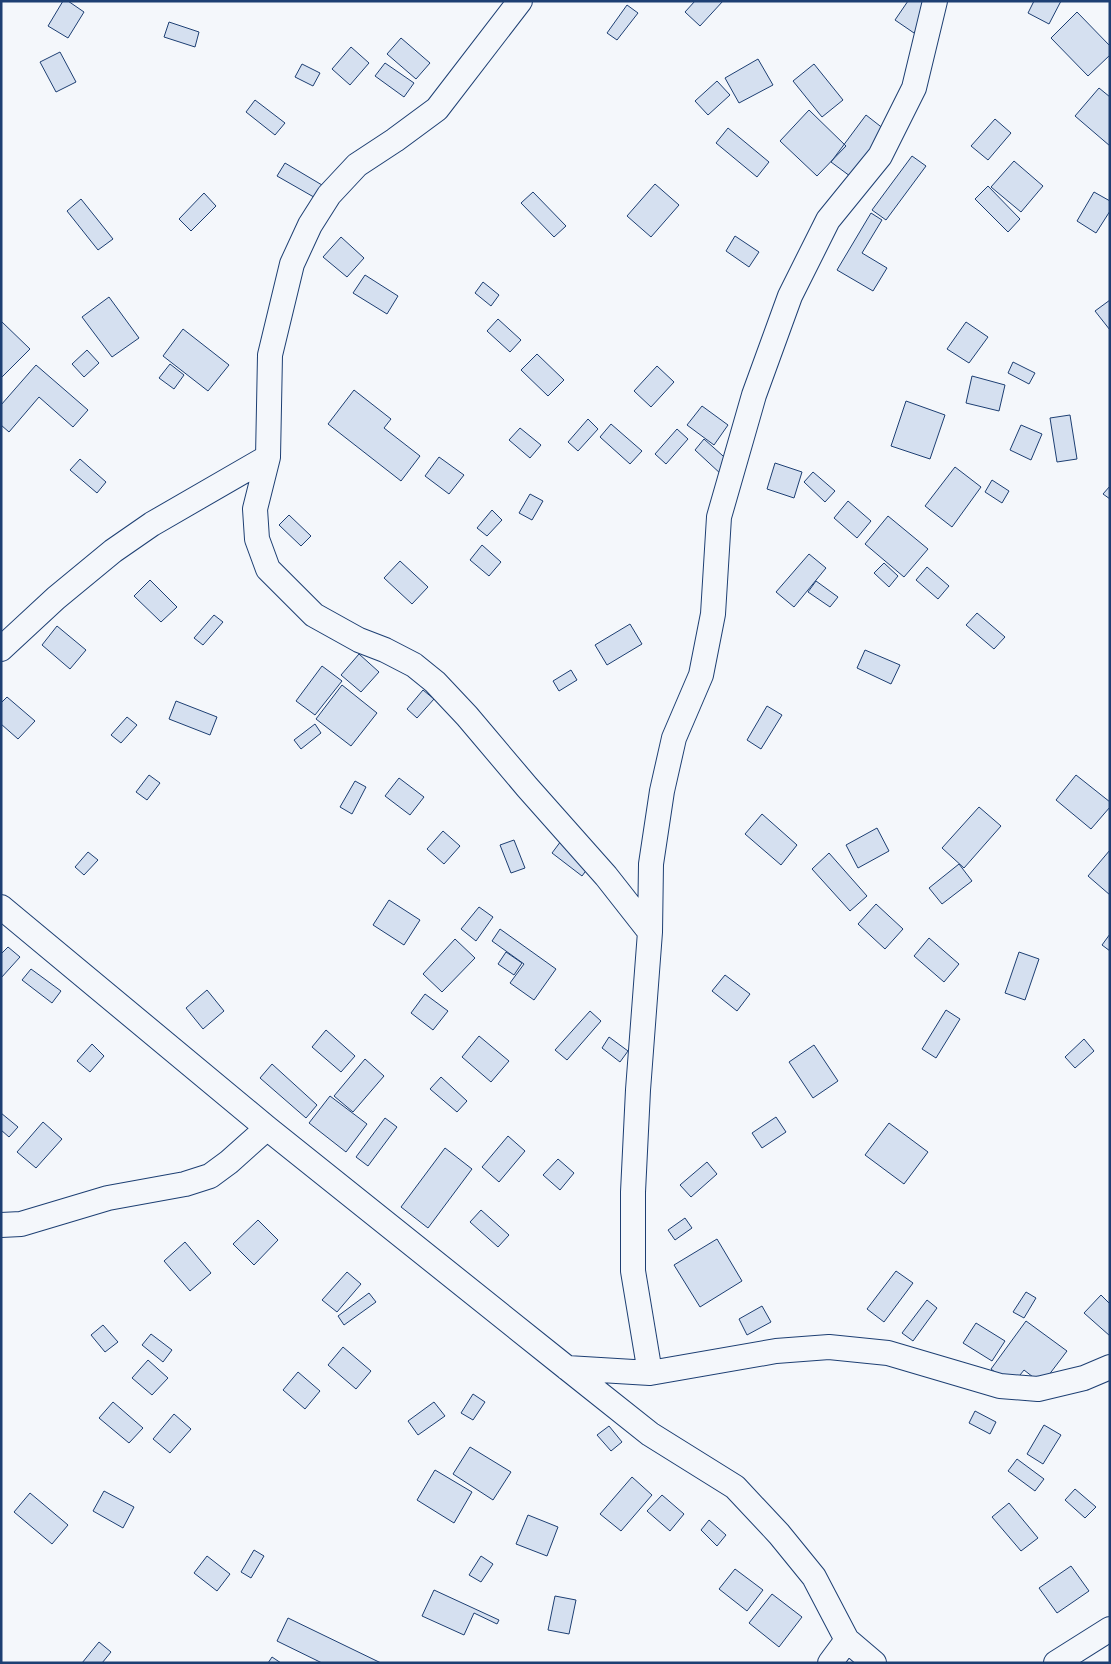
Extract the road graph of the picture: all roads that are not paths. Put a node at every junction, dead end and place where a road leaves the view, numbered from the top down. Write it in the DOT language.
graph roads {
  1 [pos="520,1"];
  2 [pos="935,1"];
  3 [pos="268,457"];
  4 [pos="1,649"];
  5 [pos="1,907"];
  6 [pos="650,932"];
  7 [pos="267,1128"];
  8 [pos="1,1225"];
  9 [pos="1110,1367"];
  10 [pos="567,1368"];
  11 [pos="650,1373"];
  12 [pos="1110,1629"];
  13 [pos="847,1640"];
  14 [pos="830,1663"];
  15 [pos="874,1663"];
  16 [pos="1056,1663"];
  1 -- 3 [label="street"];
  2 -- 6 [label="street"];
  3 -- 4 [label="street"];
  3 -- 6 [label="street"];
  5 -- 7 [label="street"];
  6 -- 11 [label="street"];
  7 -- 8 [label="street"];
  7 -- 10 [label="street"];
  9 -- 11 [label="street"];
  10 -- 11 [label="street"];
  10 -- 13 [label="street"];
  12 -- 16 [label="street"];
  13 -- 14 [label="street"];
  13 -- 15 [label="street"];
}
